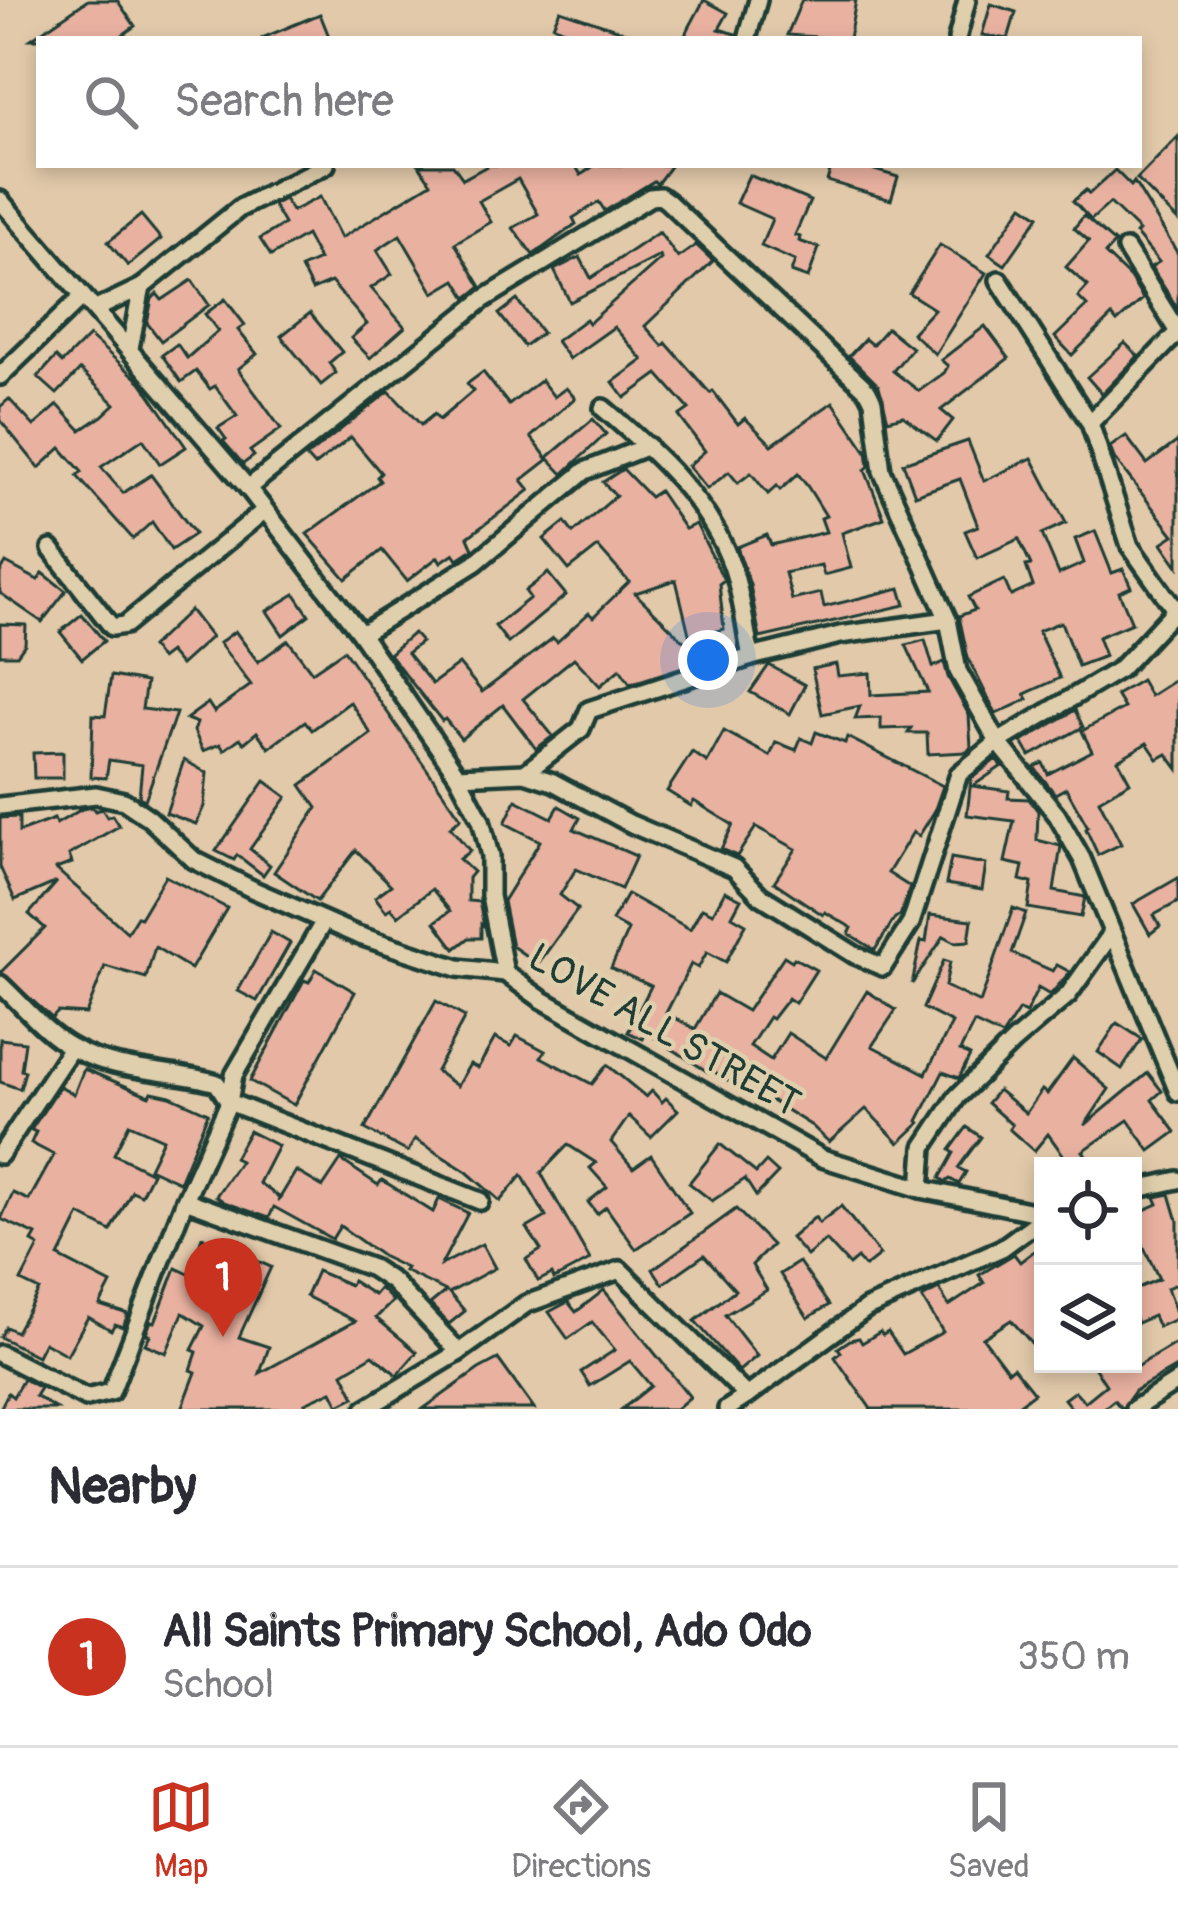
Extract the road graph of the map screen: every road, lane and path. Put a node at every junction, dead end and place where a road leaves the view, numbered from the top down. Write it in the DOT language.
graph roads {
  1 [pos="758,0"];
  2 [pos="967,0"];
  3 [pos="748,36"];
  4 [pos="958,36"];
  5 [pos="320,168"];
  6 [pos="0,200"];
  7 [pos="1126,250"];
  8 [pos="999,280"];
  9 [pos="142,287"];
  10 [pos="82,297"];
  11 [pos="96,309"];
  12 [pos="1178,332"];
  13 [pos="130,348"];
  14 [pos="0,376"];
  15 [pos="603,408"];
  16 [pos="1090,423"];
  17 [pos="648,446"];
  18 [pos="248,488"];
  19 [pos="265,510"];
  20 [pos="51,549"];
  21 [pos="1177,610"];
  22 [pos="948,620"];
  23 [pos="362,634"];
  24 [pos="751,657"];
  25 [pos="998,742"];
  26 [pos="545,755"];
  27 [pos="525,773"];
  28 [pos="458,776"];
  29 [pos="554,782"];
  30 [pos="0,806"];
  31 [pos="324,921"];
  32 [pos="1112,932"];
  33 [pos="505,973"];
  34 [pos="0,984"];
  35 [pos="71,1048"];
  36 [pos="1178,1092"];
  37 [pos="229,1102"];
  38 [pos="0,1156"];
  39 [pos="1178,1180"];
  40 [pos="1142,1188"];
  41 [pos="921,1189"];
  42 [pos="184,1200"];
  43 [pos="480,1201"];
  44 [pos="1034,1214"];
  45 [pos="1034,1223"];
  46 [pos="459,1352"];
  47 [pos="0,1354"];
  48 [pos="1178,1381"];
  49 [pos="747,1396"];
  50 [pos="365,1409"];
  51 [pos="728,1409"];
  52 [pos="1134,1409"];
  1 -- 3 [label="street"];
  2 -- 4 [label="street"];
  5 -- 9 [label="street"];
  6 -- 10 [label="street"];
  7 -- 12 [label="street"];
  8 -- 16 [label="street"];
  9 -- 11 [label="street"];
  9 -- 13 [label="street"];
  10 -- 11 [label="street"];
  10 -- 14 [label="street"];
  11 -- 13 [label="street"];
  12 -- 16 [label="street"];
  13 -- 18 [label="street"];
  15 -- 17 [label="street"];
  16 -- 21 [label="street"];
  17 -- 23 [label="street"];
  17 -- 24 [label="street"];
  18 -- 19 [label="street"];
  18 -- 22 [label="street"];
  19 -- 20 [label="street"];
  19 -- 23 [label="street"];
  21 -- 25 [label="street"];
  22 -- 24 [label="street"];
  22 -- 25 [label="street"];
  23 -- 28 [label="street"];
  24 -- 26 [label="street"];
  25 -- 29 [label="street"];
  25 -- 32 [label="street"];
  26 -- 27 [label="street"];
  26 -- 29 [label="street"];
  27 -- 28 [label="street"];
  27 -- 29 [label="street"];
  28 -- 33 [label="street"];
  30 -- 31 [label="street, LOVE ALL STREET"];
  31 -- 33 [label="street, LOVE ALL STREET"];
  31 -- 37 [label="street"];
  32 -- 36 [label="street"];
  32 -- 41 [label="street"];
  33 -- 41 [label="street, LOVE ALL STREET"];
  34 -- 35 [label="street"];
  35 -- 37 [label="street"];
  35 -- 38 [label="street"];
  37 -- 42 [label="street"];
  37 -- 43 [label="street"];
  39 -- 40 [label="street"];
  41 -- 44 [label="street, LOVE ALL STREET"];
  42 -- 46 [label="street"];
  42 -- 47 [label="street"];
  45 -- 49 [label="street"];
  46 -- 49 [label="street"];
  46 -- 50 [label="street"];
  48 -- 52 [label="street"];
  49 -- 51 [label="street"];
}
